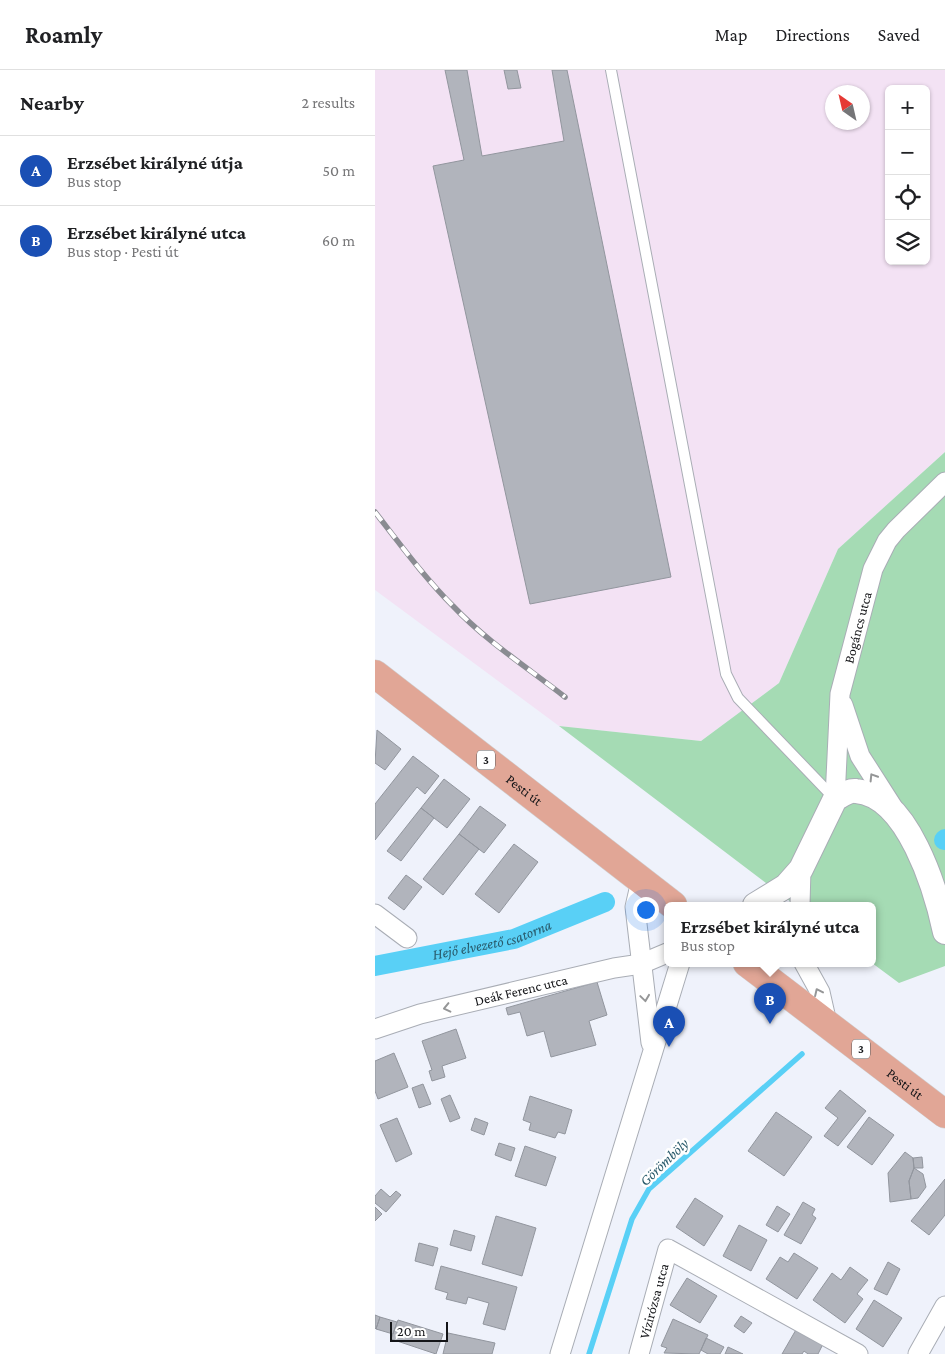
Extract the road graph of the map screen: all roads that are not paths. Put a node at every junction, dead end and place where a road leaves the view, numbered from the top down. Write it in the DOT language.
graph roads {
  1 [pos="611,70"];
  2 [pos="945,482"];
  3 [pos="375,674"];
  4 [pos="839,694"];
  5 [pos="835,799"];
  6 [pos="899,817"];
  7 [pos="801,869"];
  8 [pos="641,881"];
  9 [pos="669,902"];
  10 [pos="760,902"];
  11 [pos="800,902"];
  12 [pos="375,914"];
  13 [pos="945,932"];
  14 [pos="407,938"];
  15 [pos="664,954"];
  16 [pos="641,964"];
  17 [pos="679,967"];
  18 [pos="752,967"];
  19 [pos="806,967"];
  20 [pos="827,1023"];
  21 [pos="375,1029"];
  22 [pos="652,1049"];
  23 [pos="945,1114"];
  24 [pos="945,1306"];
  25 [pos="560,1354"];
  26 [pos="639,1354"];
  27 [pos="858,1354"];
  28 [pos="919,1354"];
  1 -- 5 [label="lane"];
  2 -- 4 [label="street, Bogáncs utca"];
  3 -- 8 [label="main road, Pesti út / 3"];
  4 -- 5 [label="street, Bogáncs utca"];
  6 -- 4 [label="street, one-way"];
  5 -- 6 [label="street"];
  5 -- 7 [label="street"];
  6 -- 13 [label="street"];
  7 -- 10 [label="street"];
  7 -- 11 [label="street"];
  8 -- 9 [label="main road, Pesti út / 3"];
  8 -- 16 [label="street"];
  12 -- 14 [label="street"];
  15 -- 16 [label="street, Deák Ferenc utca"];
  16 -- 21 [label="street, Deák Ferenc utca, one-way"];
  16 -- 22 [label="street, one-way"];
  17 -- 22 [label="street"];
  18 -- 20 [label="main road, Pesti út / 3"];
  20 -- 19 [label="street, one-way"];
  20 -- 23 [label="main road, Pesti út / 3"];
  22 -- 25 [label="street"];
  24 -- 28 [label="street"];
  26 -- 27 [label="street, Vízirózsa utca"];
}
